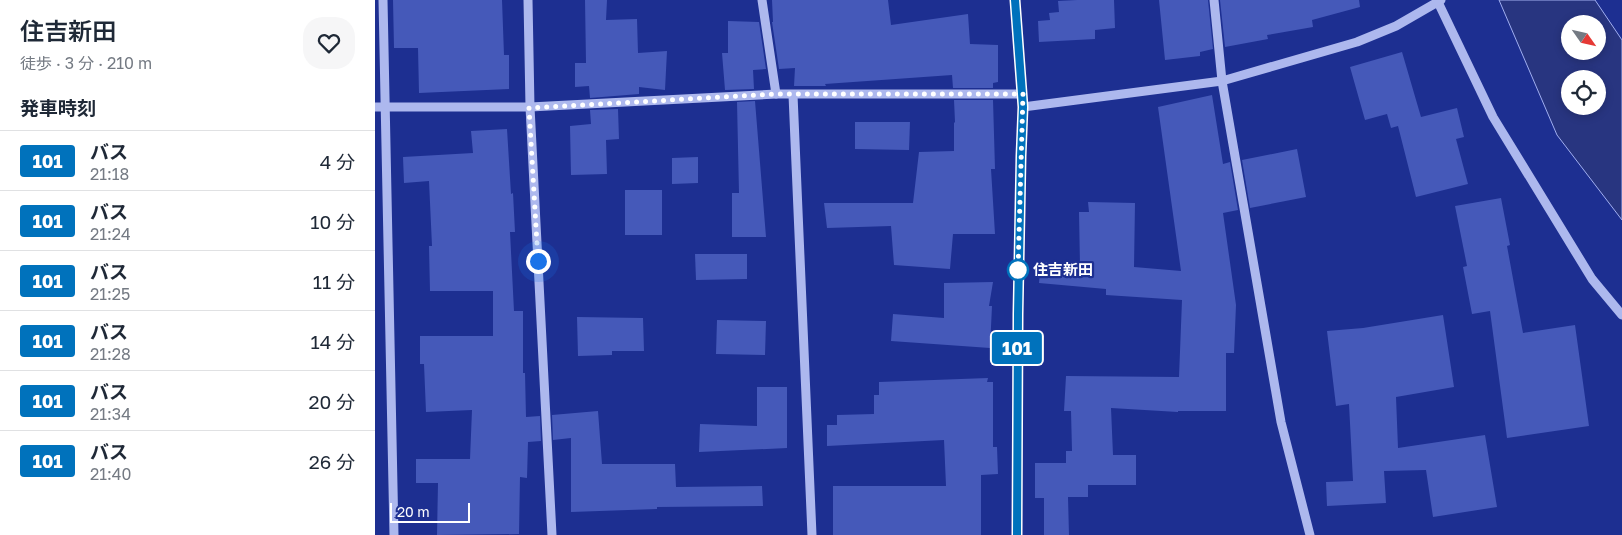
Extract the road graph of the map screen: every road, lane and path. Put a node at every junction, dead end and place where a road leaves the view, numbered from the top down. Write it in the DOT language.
graph roads {
  1 [pos="383,0"];
  2 [pos="528,0"];
  3 [pos="762,0"];
  4 [pos="1015,0"];
  5 [pos="1214,0"];
  6 [pos="1439,0"];
  7 [pos="1222,81"];
  8 [pos="776,94"];
  9 [pos="1023,94"];
  10 [pos="793,95"];
  11 [pos="375,107"];
  12 [pos="386,107"];
  13 [pos="1023,107"];
  14 [pos="529,108"];
  15 [pos="1622,314"];
  16 [pos="394,535"];
  17 [pos="552,535"];
  18 [pos="812,535"];
  19 [pos="1017,535"];
  20 [pos="1310,535"];
  1 -- 12 [label="street"];
  2 -- 14 [label="street"];
  3 -- 8 [label="street"];
  4 -- 9 [label="street"];
  5 -- 7 [label="street"];
  6 -- 7 [label="street"];
  6 -- 15 [label="street"];
  7 -- 13 [label="street"];
  7 -- 20 [label="street"];
  8 -- 10 [label="street"];
  8 -- 14 [label="street"];
  9 -- 10 [label="street"];
  9 -- 13 [label="street"];
  10 -- 18 [label="street"];
  11 -- 12 [label="street"];
  12 -- 14 [label="street"];
  12 -- 16 [label="street"];
  13 -- 19 [label="street"];
  14 -- 17 [label="street"];
}
